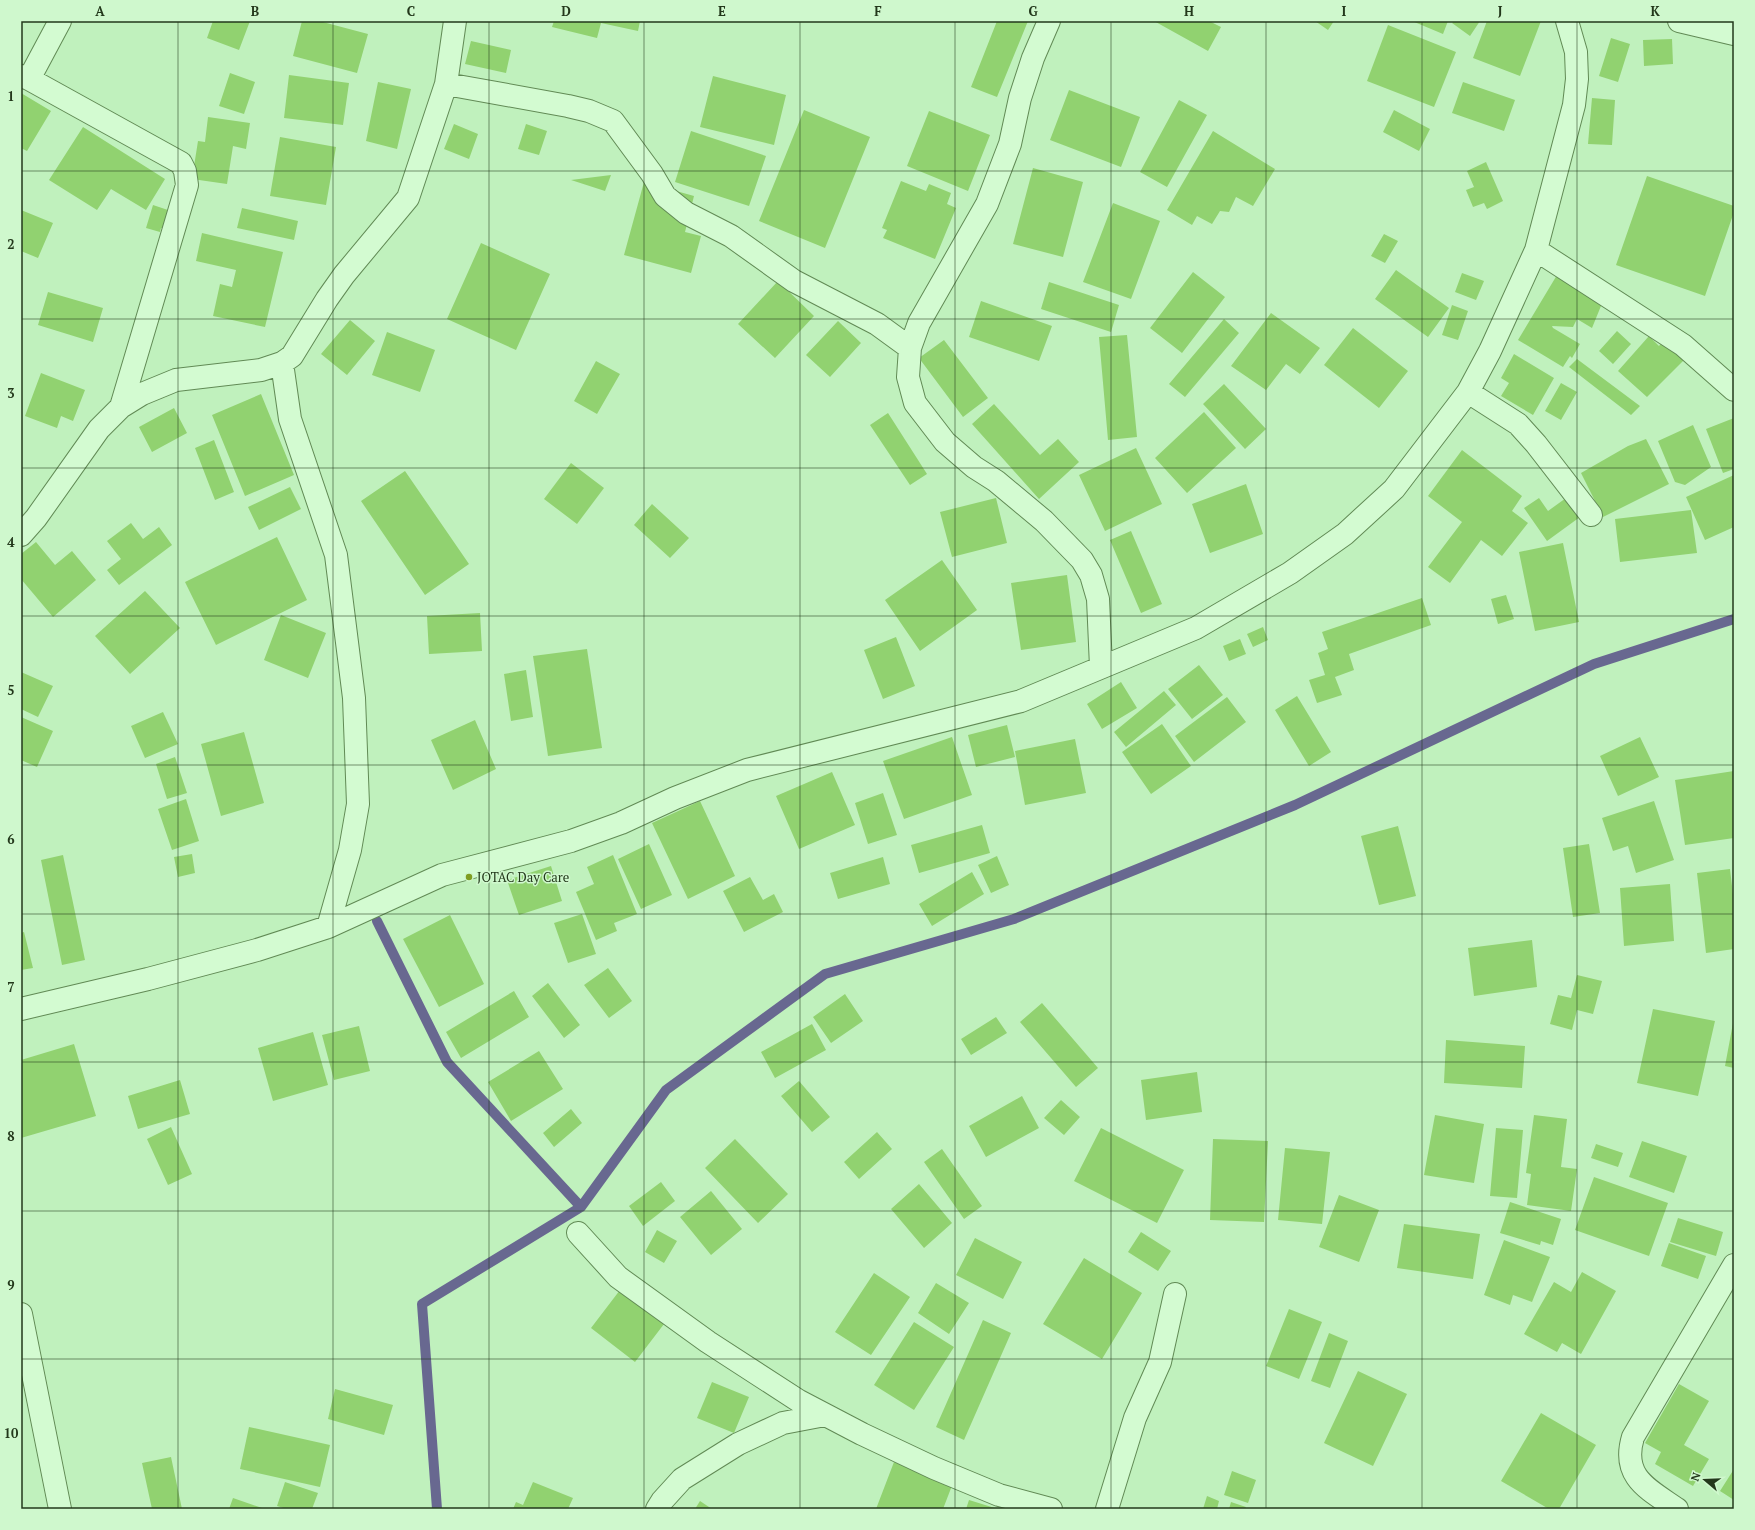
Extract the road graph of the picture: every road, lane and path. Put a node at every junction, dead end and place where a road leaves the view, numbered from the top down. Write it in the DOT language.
graph roads {
  1 [pos="60,21"];
  2 [pos="455,21"];
  3 [pos="1049,21"];
  4 [pos="1568,21"];
  5 [pos="1679,21"];
  6 [pos="1734,34"];
  7 [pos="25,78"];
  8 [pos="446,84"];
  9 [pos="1536,250"];
  10 [pos="910,348"];
  11 [pos="282,363"];
  12 [pos="1734,390"];
  13 [pos="1468,392"];
  14 [pos="121,407"];
  15 [pos="28,515"];
  16 [pos="1591,515"];
  17 [pos="21,535"];
  18 [pos="1101,667"];
  19 [pos="328,927"];
  20 [pos="21,1009"];
  21 [pos="578,1233"];
  22 [pos="1734,1265"];
  23 [pos="1175,1294"];
  24 [pos="21,1314"];
  25 [pos="825,1415"];
  26 [pos="60,1509"];
  27 [pos="657,1509"];
  28 [pos="1051,1509"];
  29 [pos="1107,1509"];
  30 [pos="1677,1509"];
  1 -- 7 [label="street"];
  2 -- 8 [label="street"];
  3 -- 10 [label="street"];
  4 -- 9 [label="street"];
  5 -- 6 [label="street"];
  7 -- 14 [label="street"];
  8 -- 10 [label="street"];
  8 -- 11 [label="street"];
  9 -- 12 [label="street"];
  9 -- 13 [label="street"];
  10 -- 18 [label="street"];
  11 -- 14 [label="street"];
  11 -- 19 [label="street"];
  13 -- 16 [label="street"];
  13 -- 18 [label="street"];
  14 -- 15 [label="street"];
  15 -- 17 [label="street"];
  18 -- 19 [label="street"];
  19 -- 20 [label="street"];
  21 -- 25 [label="street"];
  22 -- 30 [label="street"];
  23 -- 29 [label="street"];
  24 -- 26 [label="street"];
  25 -- 27 [label="street"];
  25 -- 28 [label="street"];
}
